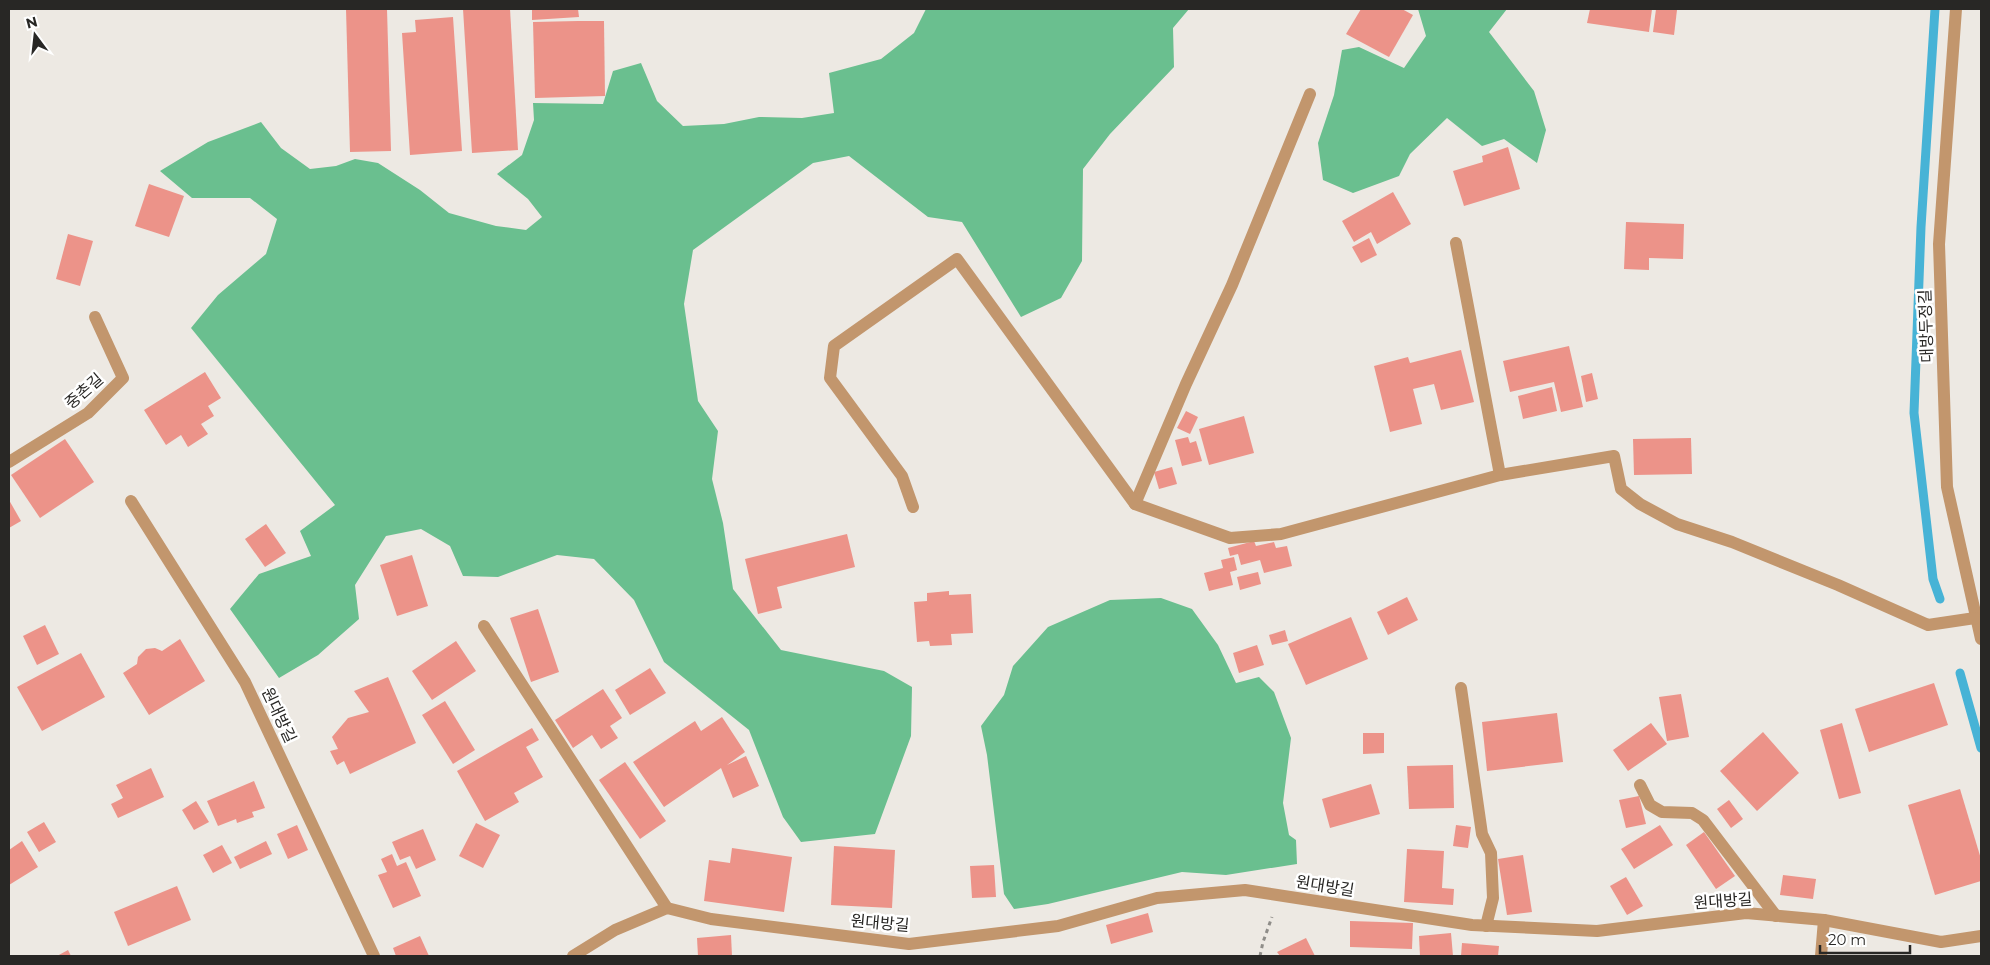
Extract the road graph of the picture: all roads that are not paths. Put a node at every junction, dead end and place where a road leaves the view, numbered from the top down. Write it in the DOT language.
graph roads {
  1 [pos="1956,9"];
  2 [pos="1310,94"];
  3 [pos="1456,242"];
  4 [pos="96,317"];
  5 [pos="9,462"];
  6 [pos="1500,475"];
  7 [pos="131,501"];
  8 [pos="1135,504"];
  9 [pos="913,507"];
  10 [pos="1976,618"];
  11 [pos="484,626"];
  12 [pos="1981,640"];
  13 [pos="1461,688"];
  14 [pos="1640,785"];
  15 [pos="667,908"];
  16 [pos="1776,916"];
  17 [pos="1824,920"];
  18 [pos="1486,926"];
  19 [pos="1981,936"];
  20 [pos="374,956"];
  21 [pos="574,956"];
  22 [pos="1821,956"];
  1 -- 10 [label="street, 대방두정길"];
  2 -- 8 [label="street"];
  3 -- 6 [label="street"];
  4 -- 5 [label="street, 중촌길"];
  6 -- 8 [label="street"];
  6 -- 10 [label="street"];
  7 -- 20 [label="street, 원대방길"];
  8 -- 9 [label="street"];
  10 -- 12 [label="street, 대방두정길"];
  11 -- 15 [label="street"];
  13 -- 18 [label="street"];
  14 -- 16 [label="street"];
  15 -- 18 [label="street, 원대방길"];
  15 -- 21 [label="street"];
  16 -- 17 [label="street, 원대방길"];
  16 -- 18 [label="street, 원대방길"];
  17 -- 19 [label="street, 원대방길"];
  17 -- 22 [label="street"];
}
